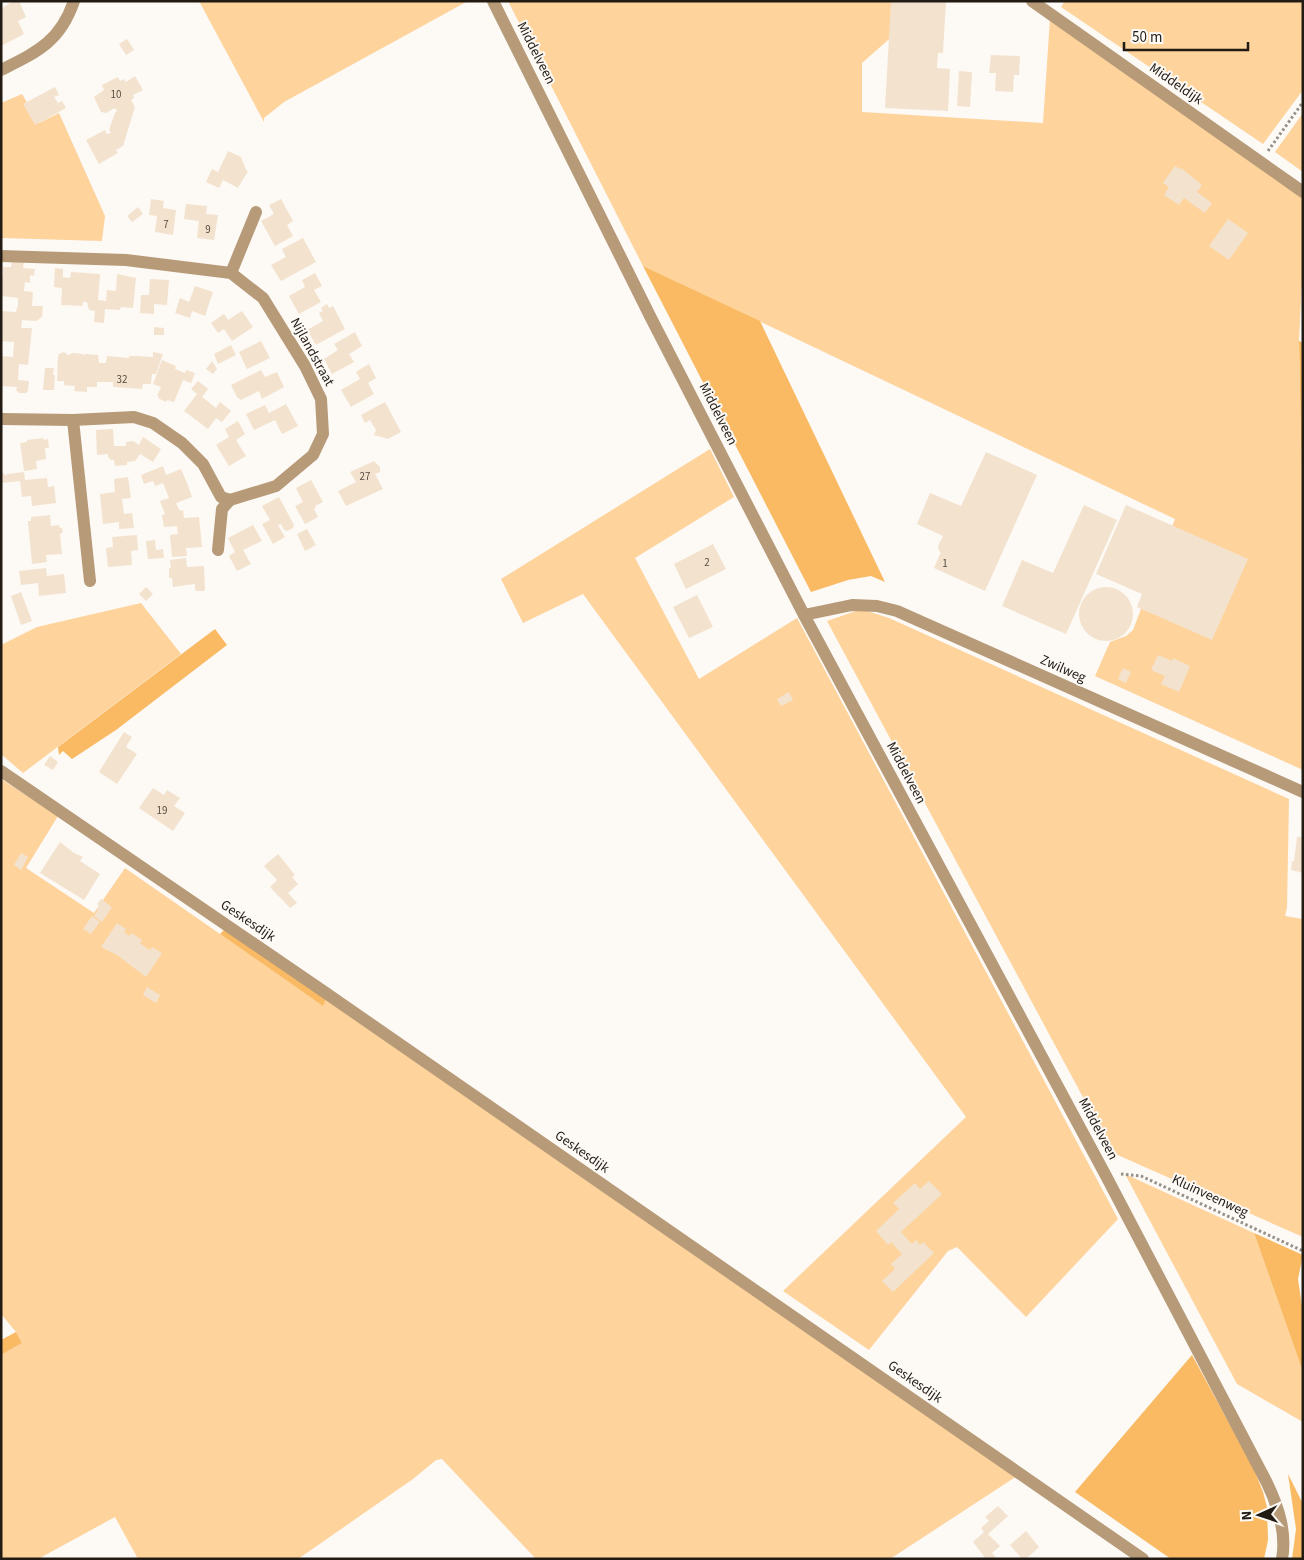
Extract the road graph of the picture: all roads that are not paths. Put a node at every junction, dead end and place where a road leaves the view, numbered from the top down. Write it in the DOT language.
graph roads {
  1 [pos="74,1"];
  2 [pos="493,1"];
  3 [pos="1032,1"];
  4 [pos="1,70"];
  5 [pos="1303,192"];
  6 [pos="256,212"];
  7 [pos="1,256"];
  8 [pos="231,273"];
  9 [pos="1,419"];
  10 [pos="73,420"];
  11 [pos="230,500"];
  12 [pos="218,550"];
  13 [pos="90,581"];
  14 [pos="804,615"];
  15 [pos="1,772"];
  16 [pos="1303,792"];
  17 [pos="1143,1559"];
  18 [pos="1282,1559"];
  1 -- 4 [label="street"];
  2 -- 14 [label="street, Middelveen"];
  3 -- 5 [label="street, Middeldijk"];
  6 -- 8 [label="street"];
  7 -- 8 [label="street"];
  8 -- 11 [label="street, Nijlandstraat"];
  9 -- 10 [label="street"];
  10 -- 11 [label="street"];
  10 -- 13 [label="street"];
  11 -- 12 [label="street"];
  14 -- 16 [label="street, Zwilweg"];
  14 -- 18 [label="street, Middelveen"];
  15 -- 17 [label="street, Geskesdijk"];
}
